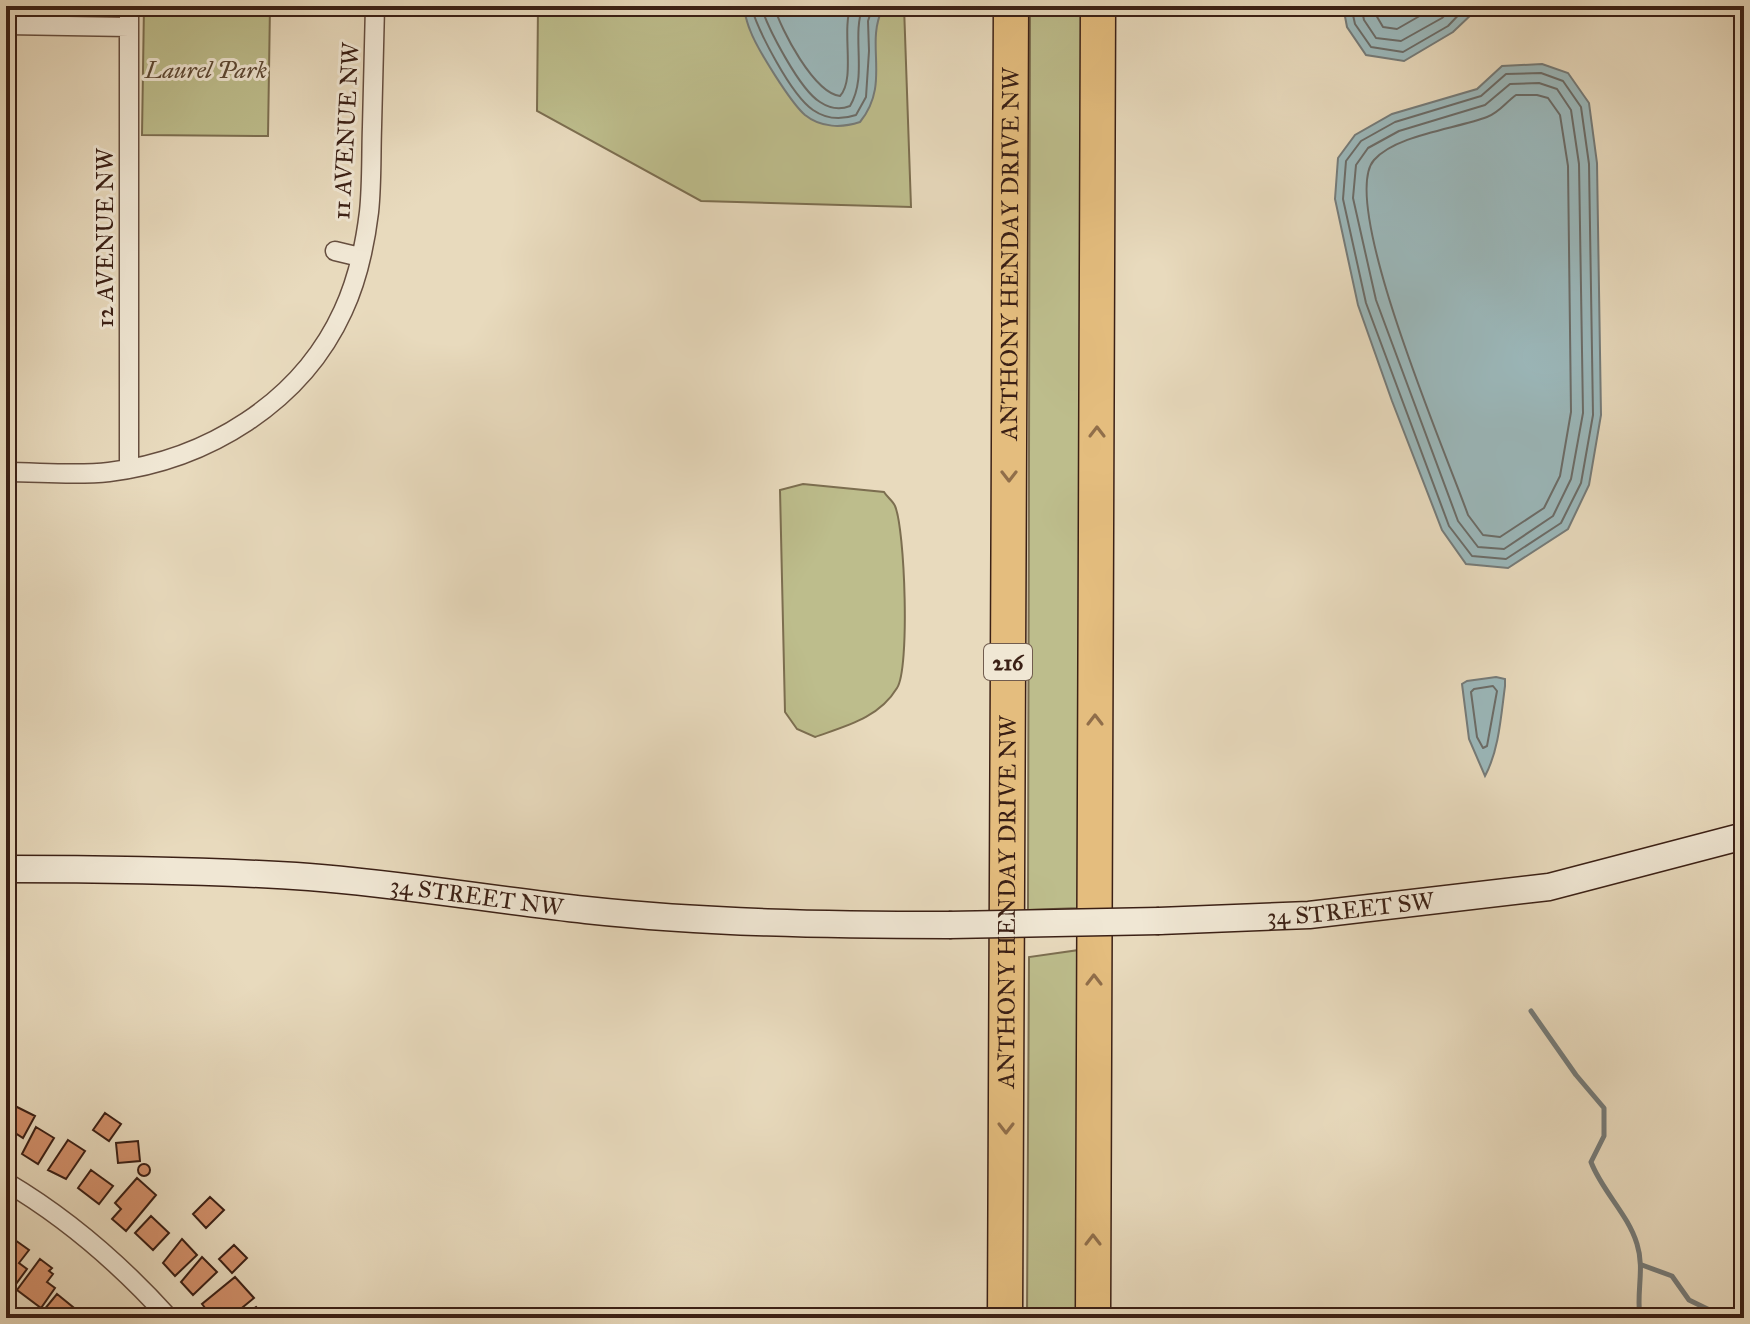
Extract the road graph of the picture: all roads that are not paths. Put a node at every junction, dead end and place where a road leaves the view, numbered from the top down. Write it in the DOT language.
graph roads {
  1 [pos="129,6"];
  2 [pos="375,6"];
  3 [pos="1011,6"];
  4 [pos="1098,6"];
  5 [pos="6,25"];
  6 [pos="129,27"];
  7 [pos="335,251"];
  8 [pos="360,257"];
  9 [pos="129,469"];
  10 [pos="6,472"];
  11 [pos="1744,836"];
  12 [pos="6,869"];
  13 [pos="949,925"];
  14 [pos="6,1182"];
  15 [pos="169,1318"];
  16 [pos="1005,1318"];
  17 [pos="1093,1318"];
  1 -- 6 [label="street, 12 AVENUE NW"];
  2 -- 8 [label="street, 11 AVENUE NW"];
  3 -- 16 [label="highway, ANTHONY HENDAY DRIVE NW / 216, one-way"];
  17 -- 4 [label="highway, one-way"];
  5 -- 6 [label="street"];
  6 -- 9 [label="street, 12 AVENUE NW"];
  7 -- 8 [label="street, 11 AVENUE NW"];
  8 -- 9 [label="street, 11 AVENUE NW"];
  9 -- 10 [label="street, 11 AVENUE NW"];
  11 -- 13 [label="main road, 34 STREET SW, bridge"];
  12 -- 13 [label="main road, 34 STREET NW"];
  14 -- 15 [label="street"];
}
